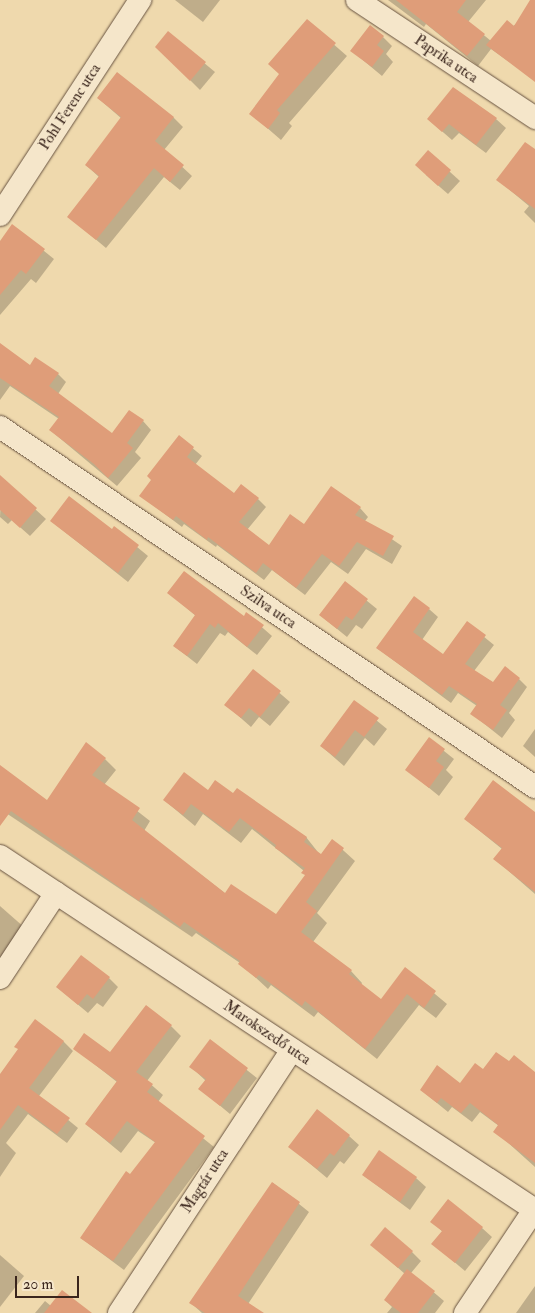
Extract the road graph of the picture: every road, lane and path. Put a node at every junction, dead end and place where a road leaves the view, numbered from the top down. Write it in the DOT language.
graph roads {
  1 [pos="140,0"];
  2 [pos="357,0"];
  3 [pos="535,118"];
  4 [pos="0,215"];
  5 [pos="0,427"];
  6 [pos="535,787"];
  7 [pos="0,856"];
  8 [pos="56,893"];
  9 [pos="0,978"];
  10 [pos="292,1050"];
  11 [pos="535,1210"];
  12 [pos="119,1313"];
  13 [pos="465,1313"];
  1 -- 4 [label="street, Pohl Ferenc utca"];
  2 -- 3 [label="street, Paprika utca"];
  5 -- 6 [label="street, Szilva utca"];
  7 -- 8 [label="street, Marokszedő utca"];
  8 -- 9 [label="street"];
  8 -- 10 [label="street, Marokszedő utca"];
  10 -- 11 [label="street, Marokszedő utca"];
  10 -- 12 [label="street, Magtár utca"];
  11 -- 13 [label="street"];
}
